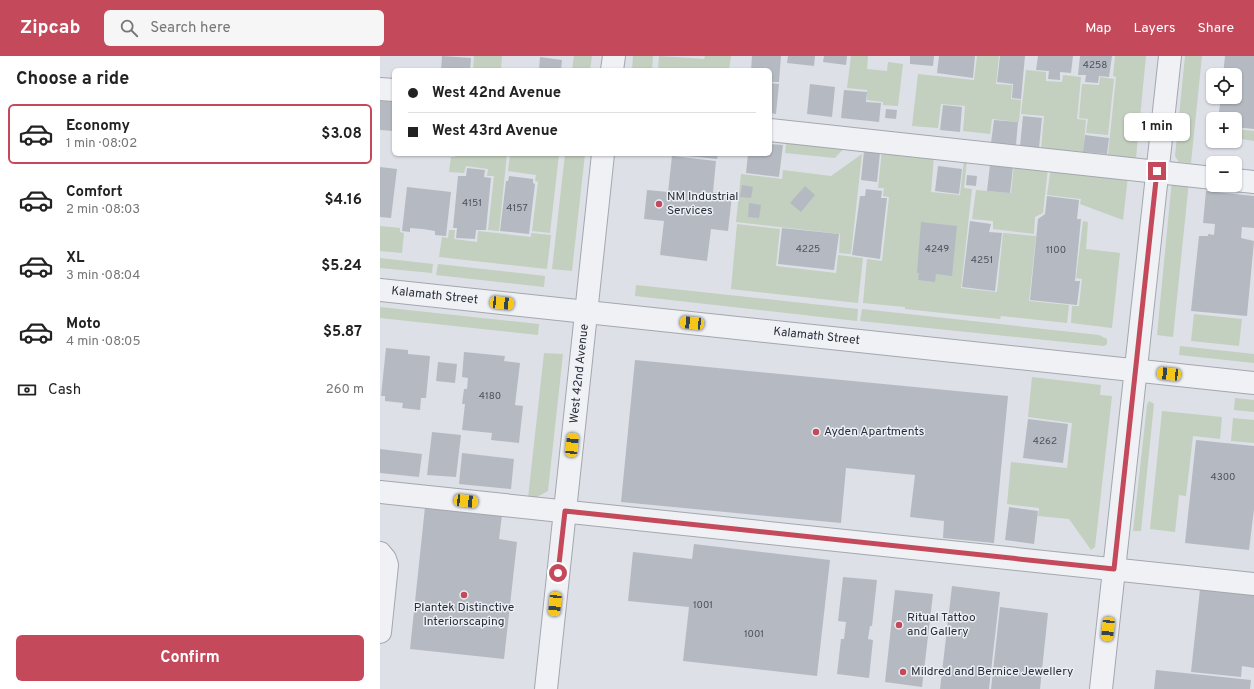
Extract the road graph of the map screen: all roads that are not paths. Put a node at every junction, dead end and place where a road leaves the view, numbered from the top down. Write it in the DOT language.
graph roads {
  1 [pos="614,56"];
  2 [pos="1170,56"];
  3 [pos="612,68"];
  4 [pos="380,89"];
  5 [pos="392,90"];
  6 [pos="772,130"];
  7 [pos="603,156"];
  8 [pos="1157,171"];
  9 [pos="1206,177"];
  10 [pos="1242,181"];
  11 [pos="1254,182"];
  12 [pos="380,290"];
  13 [pos="586,312"];
  14 [pos="1136,370"];
  15 [pos="1254,383"];
  16 [pos="380,492"];
  17 [pos="565,511"];
  18 [pos="380,554"];
  19 [pos="1114,569"];
  20 [pos="1254,584"];
  21 [pos="380,632"];
  22 [pos="546,689"];
  23 [pos="1101,689"];
  1 -- 3 [label="street"];
  2 -- 8 [label="street"];
  4 -- 5 [label="street"];
  6 -- 8 [label="street"];
  7 -- 13 [label="street, West 42nd Avenue"];
  8 -- 9 [label="street"];
  8 -- 14 [label="street"];
  10 -- 11 [label="street"];
  12 -- 13 [label="street, Kalamath Street"];
  13 -- 14 [label="street, Kalamath Street"];
  13 -- 17 [label="street, West 42nd Avenue"];
  14 -- 15 [label="street, Kalamath Street"];
  14 -- 19 [label="street"];
  16 -- 17 [label="street"];
  17 -- 19 [label="street"];
  17 -- 22 [label="street, West 42nd Avenue"];
  18 -- 21 [label="street"];
  19 -- 20 [label="street"];
  19 -- 23 [label="street"];
}
